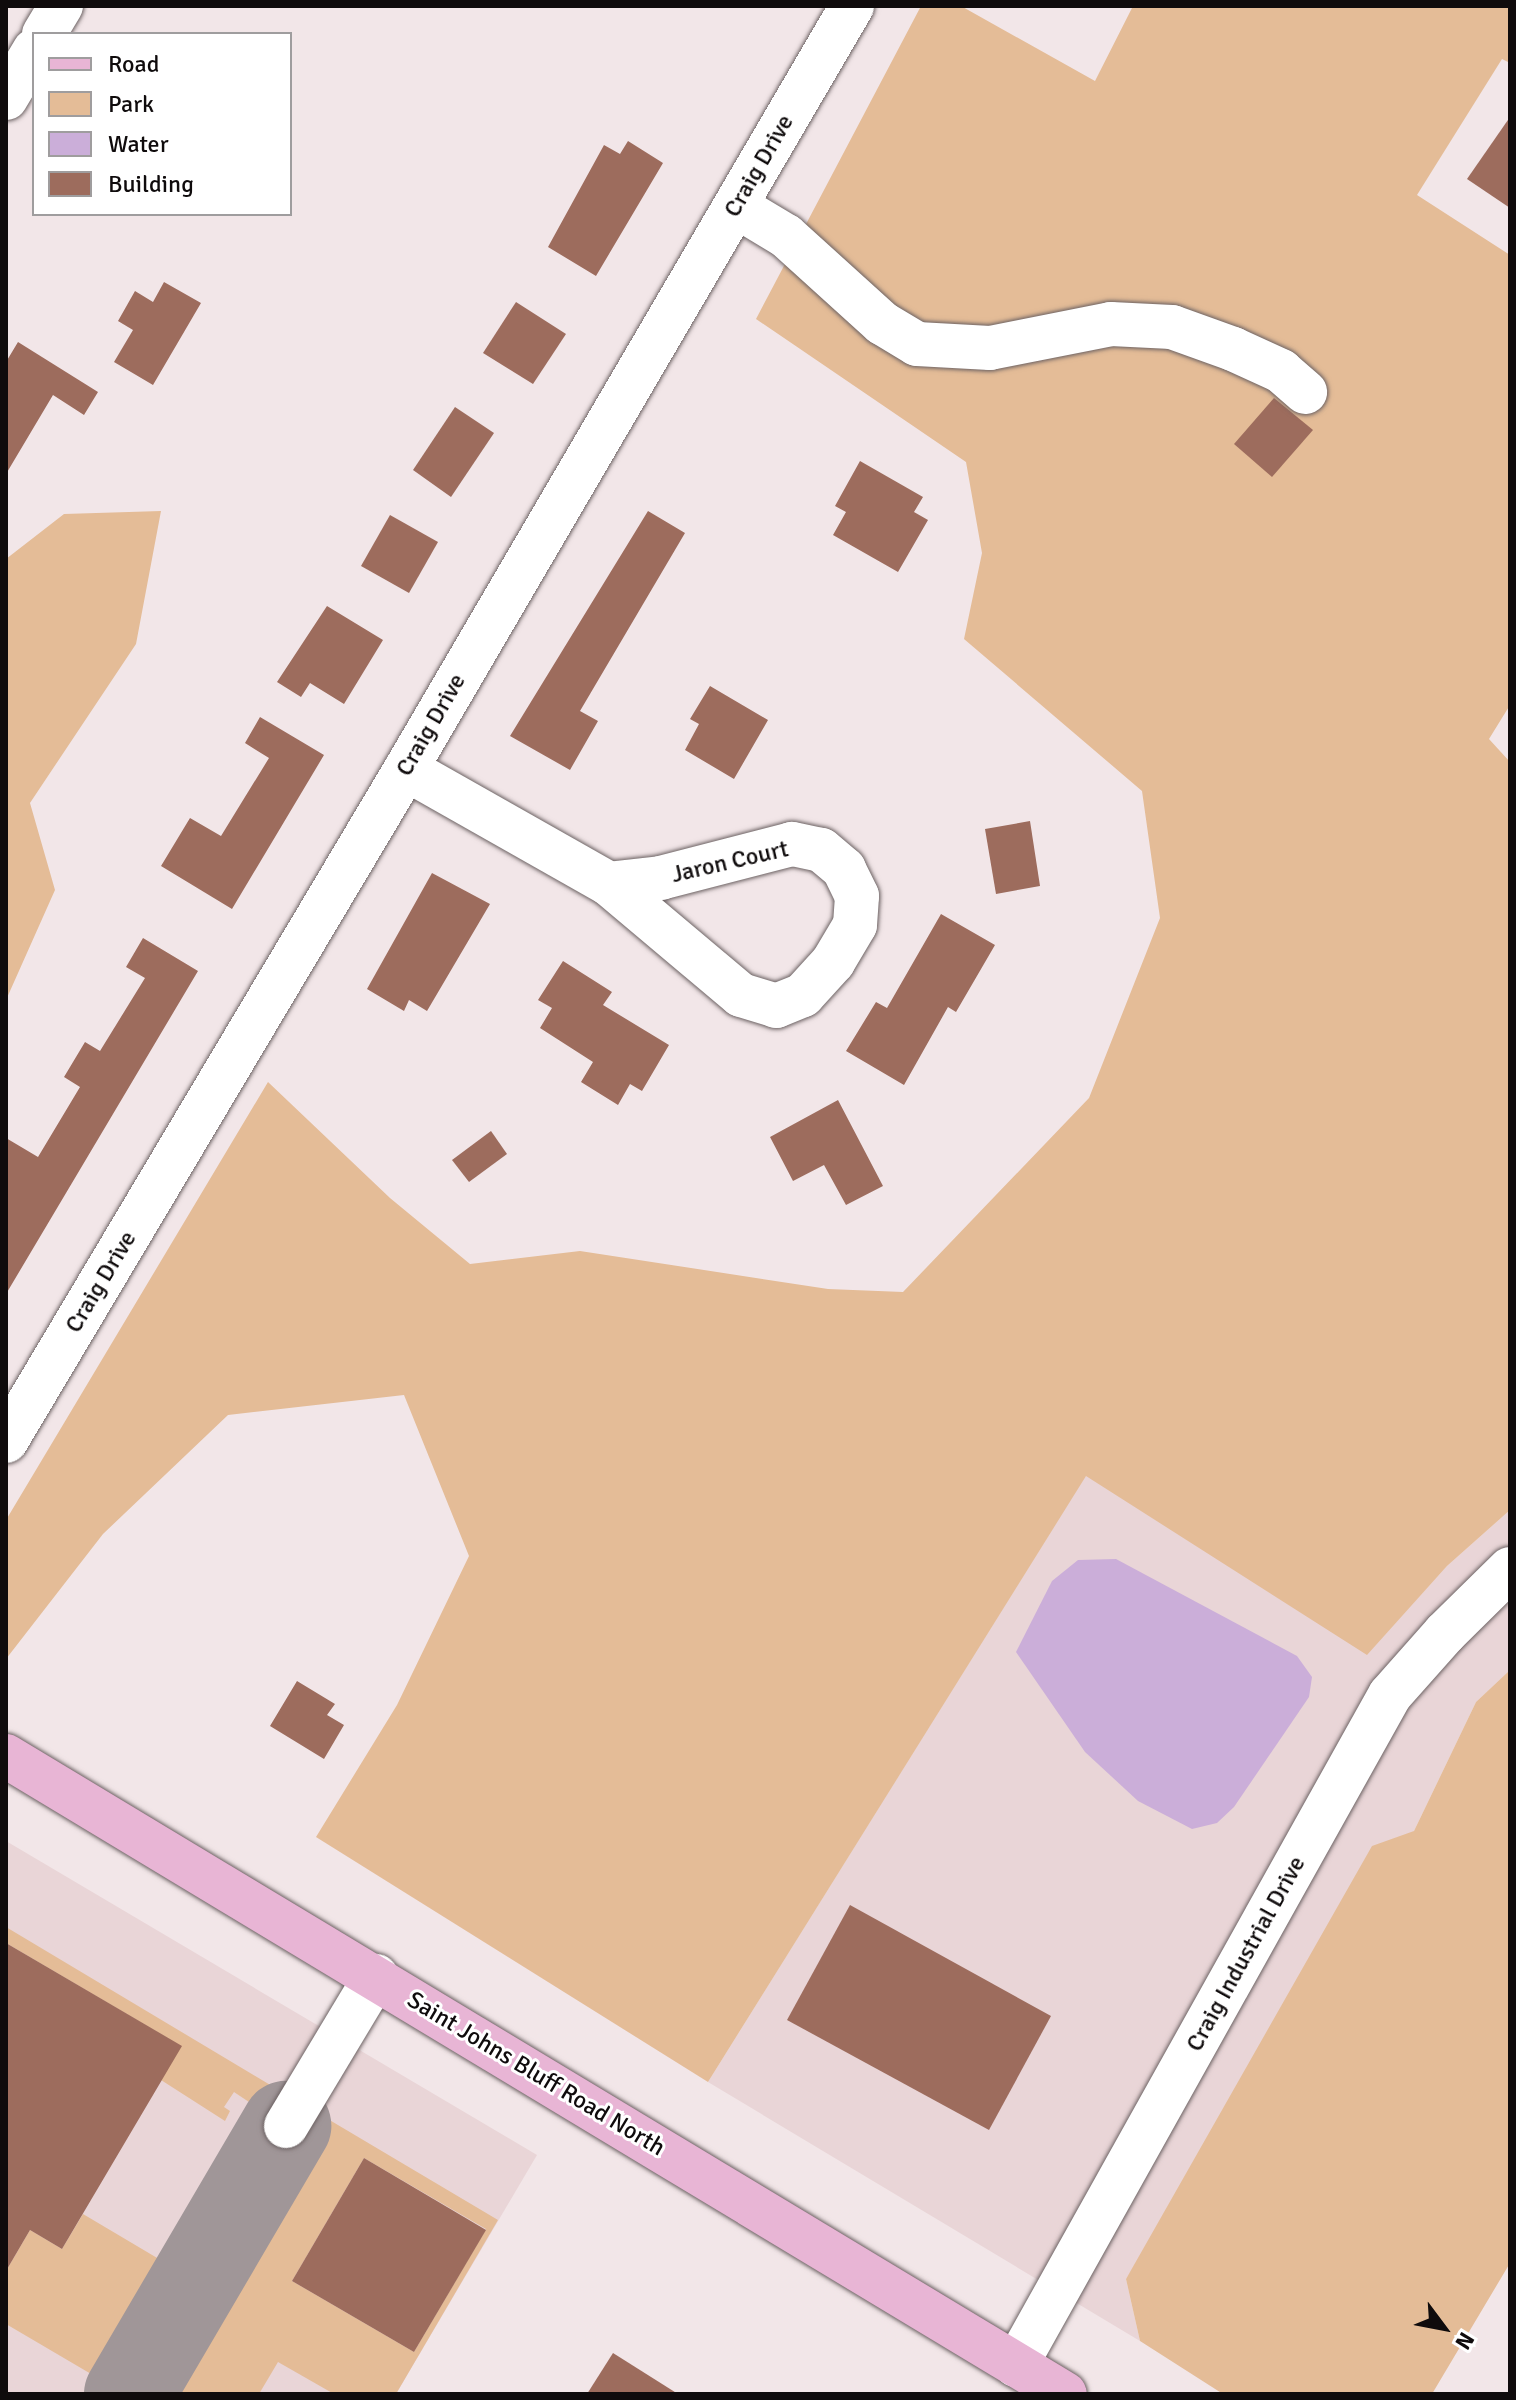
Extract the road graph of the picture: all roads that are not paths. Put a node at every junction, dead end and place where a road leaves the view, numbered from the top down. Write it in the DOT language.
graph roads {
  1 [pos="61,6"];
  2 [pos="852,6"];
  3 [pos="45,32"];
  4 [pos="736,206"];
  5 [pos="1305,392"];
  6 [pos="406,769"];
  7 [pos="609,884"];
  8 [pos="6,1441"];
  9 [pos="1510,1569"];
  10 [pos="6,1756"];
  11 [pos="376,1976"];
  12 [pos="286,2126"];
  13 [pos="1016,2365"];
  14 [pos="1065,2394"];
  1 -- 3 [label="street"];
  2 -- 4 [label="street, Craig Drive"];
  4 -- 5 [label="street"];
  4 -- 6 [label="street, Craig Drive"];
  6 -- 7 [label="street, Jaron Court"];
  6 -- 8 [label="street, Craig Drive"];
  7 -- 7 [label="street, Jaron Court"];
  9 -- 13 [label="street, Craig Industrial Drive"];
  10 -- 11 [label="main road, Saint Johns Bluff Road North"];
  11 -- 12 [label="street"];
  11 -- 13 [label="main road, Saint Johns Bluff Road North"];
  13 -- 14 [label="main road, Saint Johns Bluff Road North"];
}
